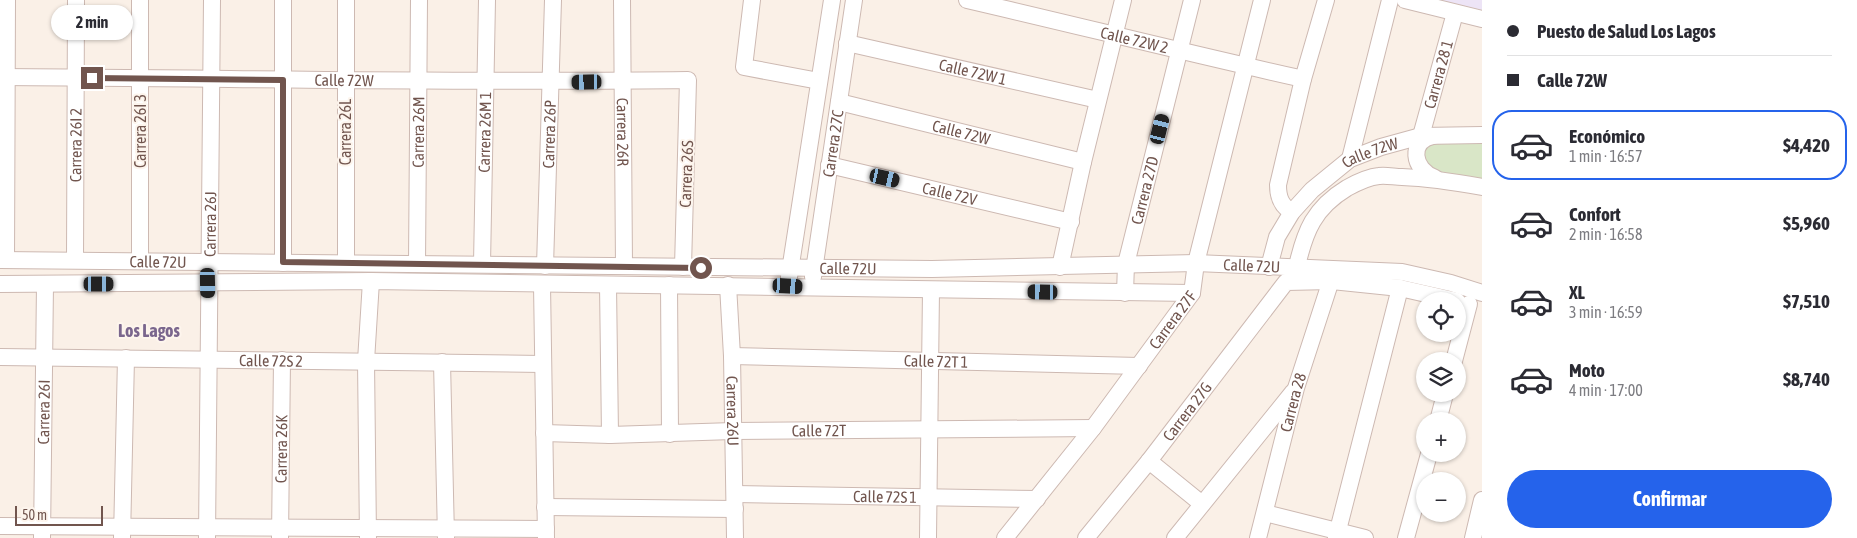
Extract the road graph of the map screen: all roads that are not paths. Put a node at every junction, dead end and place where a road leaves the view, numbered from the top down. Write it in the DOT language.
graph roads {
  1 [pos="7,0"];
  2 [pos="76,0"];
  3 [pos="140,0"];
  4 [pos="212,0"];
  5 [pos="284,0"];
  6 [pos="346,0"];
  7 [pos="420,0"];
  8 [pos="487,0"];
  9 [pos="553,0"];
  10 [pos="622,0"];
  11 [pos="752,0"];
  12 [pos="832,0"];
  13 [pos="854,0"];
  14 [pos="967,0"];
  15 [pos="1123,0"];
  16 [pos="1192,0"];
  17 [pos="1262,0"];
  18 [pos="1326,0"];
  19 [pos="1390,0"];
  20 [pos="1405,0"];
  21 [pos="1455,13"];
  22 [pos="1482,19"];
  23 [pos="1115,34"];
  24 [pos="848,43"];
  25 [pos="1180,52"];
  26 [pos="1245,66"];
  27 [pos="3,77"];
  28 [pos="76,78"];
  29 [pos="140,78"];
  30 [pos="212,78"];
  31 [pos="345,79"];
  32 [pos="1303,79"];
  33 [pos="283,80"];
  34 [pos="419,80"];
  35 [pos="688,80"];
  36 [pos="623,81"];
  37 [pos="819,81"];
  38 [pos="486,82"];
  39 [pos="551,82"];
  40 [pos="1098,100"];
  41 [pos="839,102"];
  42 [pos="1482,134"];
  43 [pos="1421,136"];
  44 [pos="1438,136"];
  45 [pos="1350,159"];
  46 [pos="1083,162"];
  47 [pos="829,165"];
  48 [pos="1435,178"];
  49 [pos="1482,187"];
  50 [pos="1292,212"];
  51 [pos="1071,222"];
  52 [pos="3,260"];
  53 [pos="75,260"];
  54 [pos="140,261"];
  55 [pos="209,262"];
  56 [pos="283,262"];
  57 [pos="346,263"];
  58 [pos="1196,263"];
  59 [pos="418,264"];
  60 [pos="482,264"];
  61 [pos="1126,264"];
  62 [pos="545,266"];
  63 [pos="624,266"];
  64 [pos="1297,266"];
  65 [pos="683,267"];
  66 [pos="814,267"];
  67 [pos="1060,267"];
  68 [pos="1269,267"];
  69 [pos="790,268"];
  70 [pos="1333,275"];
  71 [pos="371,281"];
  72 [pos="208,283"];
  73 [pos="0,284"];
  74 [pos="45,284"];
  75 [pos="542,285"];
  76 [pos="608,285"];
  77 [pos="669,285"];
  78 [pos="728,285"];
  79 [pos="788,286"];
  80 [pos="812,288"];
  81 [pos="1400,288"];
  82 [pos="931,290"];
  83 [pos="1416,292"];
  84 [pos="1125,293"];
  85 [pos="1192,293"];
  86 [pos="1482,293"];
  87 [pos="44,356"];
  88 [pos="732,356"];
  89 [pos="0,357"];
  90 [pos="126,358"];
  91 [pos="209,359"];
  92 [pos="282,360"];
  93 [pos="366,361"];
  94 [pos="442,362"];
  95 [pos="931,362"];
  96 [pos="542,364"];
  97 [pos="1139,366"];
  98 [pos="1296,388"];
  99 [pos="1094,428"];
  100 [pos="930,430"];
  101 [pos="733,431"];
  102 [pos="544,433"];
  103 [pos="670,434"];
  104 [pos="610,435"];
  105 [pos="1149,461"];
  106 [pos="1427,462"];
  107 [pos="929,496"];
  108 [pos="1037,499"];
  109 [pos="1482,500"];
  110 [pos="735,501"];
  111 [pos="1202,504"];
  112 [pos="546,507"];
  113 [pos="1265,513"];
  114 [pos="0,526"];
  115 [pos="42,532"];
  116 [pos="122,532"];
  117 [pos="207,532"];
  118 [pos="280,533"];
  119 [pos="368,533"];
  120 [pos="446,533"];
  121 [pos="546,534"];
  122 [pos="1337,534"];
  123 [pos="735,538"];
  124 [pos="928,538"];
  125 [pos="1005,538"];
  126 [pos="1086,538"];
  127 [pos="1175,538"];
  128 [pos="1258,538"];
  129 [pos="1365,538"];
  130 [pos="1406,538"];
  131 [pos="1472,538"];
  1 -- 27 [label="street"];
  2 -- 28 [label="street, Carrera 26I 2"];
  3 -- 29 [label="street, Carrera 26I 3"];
  4 -- 30 [label="street, Carrera 26J"];
  5 -- 33 [label="street"];
  6 -- 31 [label="street, Carrera 26L"];
  7 -- 34 [label="street, Carrera 26M"];
  8 -- 38 [label="street, Carrera 26M 1"];
  9 -- 39 [label="street, Carrera 26P"];
  10 -- 36 [label="street, Carrera 26R"];
  11 -- 37 [label="street"];
  12 -- 37 [label="street, Carrera 27C"];
  13 -- 24 [label="street, Carrera 27C"];
  14 -- 23 [label="street, Calle 72W 2"];
  15 -- 23 [label="street"];
  16 -- 25 [label="street, Carrera 27D"];
  17 -- 26 [label="street, Carrera 27F"];
  18 -- 32 [label="street"];
  19 -- 45 [label="street"];
  20 -- 21 [label="street"];
  21 -- 22 [label="street"];
  21 -- 43 [label="street, Carrera 28 1"];
  23 -- 25 [label="street, Calle 72W 2"];
  23 -- 40 [label="street"];
  24 -- 40 [label="street, Calle 72W 1"];
  24 -- 41 [label="street, Carrera 27C"];
  25 -- 26 [label="street, Calle 72W 2"];
  25 -- 61 [label="street, Carrera 27D"];
  26 -- 32 [label="street, Calle 72W 2"];
  26 -- 58 [label="street, Carrera 27F"];
  27 -- 28 [label="street, Calle 72W"];
  27 -- 52 [label="street"];
  28 -- 29 [label="street, Calle 72W"];
  28 -- 53 [label="street, Carrera 26I 2"];
  29 -- 30 [label="street, Calle 72W"];
  29 -- 54 [label="street, Carrera 26I 3"];
  30 -- 33 [label="street, Calle 72W"];
  30 -- 55 [label="street, Carrera 26J"];
  31 -- 33 [label="street, Calle 72W"];
  31 -- 34 [label="street, Calle 72W"];
  31 -- 57 [label="street, Carrera 26L"];
  32 -- 50 [label="street"];
  33 -- 56 [label="street"];
  34 -- 38 [label="street, Calle 72W"];
  34 -- 59 [label="street, Carrera 26M"];
  35 -- 36 [label="street, Calle 72W"];
  35 -- 65 [label="street, Carrera 26S"];
  36 -- 39 [label="street, Calle 72W"];
  36 -- 63 [label="street, Carrera 26R"];
  37 -- 69 [label="street, Carrera 27C"];
  38 -- 39 [label="street, Calle 72W"];
  38 -- 60 [label="street, Carrera 26M 1"];
  39 -- 62 [label="street, Carrera 26P"];
  40 -- 46 [label="street"];
  41 -- 46 [label="street, Calle 72W"];
  41 -- 47 [label="street, Carrera 27C"];
  42 -- 44 [label="street, Calle 72W"];
  43 -- 44 [label="street, Calle 72W"];
  43 -- 45 [label="street, Calle 72W"];
  44 -- 48 [label="street, Calle 72W"];
  45 -- 50 [label="street, Calle 72W"];
  46 -- 51 [label="street"];
  47 -- 51 [label="street, Calle 72V"];
  47 -- 66 [label="street, Carrera 27C"];
  48 -- 49 [label="street, Calle 72W"];
  48 -- 64 [label="street, Calle 72W"];
  50 -- 68 [label="street, Calle 72W"];
  51 -- 67 [label="street"];
  52 -- 53 [label="street, Calle 72U"];
  53 -- 54 [label="street, Calle 72U"];
  54 -- 55 [label="street, Calle 72U"];
  55 -- 56 [label="street, Calle 72U"];
  55 -- 72 [label="street, Carrera 26J"];
  56 -- 57 [label="street, Calle 72U"];
  57 -- 59 [label="street, Calle 72U"];
  58 -- 61 [label="street, Calle 72U"];
  58 -- 68 [label="street, Calle 72U"];
  58 -- 85 [label="street, Carrera 27F"];
  59 -- 60 [label="street, Calle 72U"];
  60 -- 62 [label="street, Calle 72U"];
  61 -- 67 [label="street, Calle 72U"];
  61 -- 84 [label="street, Carrera 27D"];
  62 -- 63 [label="street, Calle 72U"];
  63 -- 65 [label="street, Calle 72U"];
  64 -- 68 [label="street, Calle 72U"];
  64 -- 70 [label="street, Calle 72U"];
  65 -- 69 [label="street, Calle 72U"];
  66 -- 67 [label="street, Calle 72U"];
  66 -- 69 [label="street, Calle 72U"];
  66 -- 80 [label="street, Carrera 27C"];
  69 -- 79 [label="street, Carrera 27C"];
  70 -- 81 [label="street, Calle 72U"];
  70 -- 86 [label="street, Calle 72U"];
  70 -- 98 [label="street, Carrera 28"];
  70 -- 105 [label="street, Carrera 27G"];
  71 -- 72 [label="street, Calle 72U"];
  71 -- 75 [label="street, Calle 72U"];
  71 -- 93 [label="street"];
  72 -- 74 [label="street, Calle 72U"];
  72 -- 91 [label="street, Carrera 26J"];
  73 -- 74 [label="street, Calle 72U"];
  74 -- 87 [label="street, Carrera 26I"];
  75 -- 76 [label="street, Calle 72U"];
  75 -- 96 [label="street"];
  76 -- 77 [label="street, Calle 72U"];
  76 -- 104 [label="street"];
  77 -- 78 [label="street, Calle 72U"];
  77 -- 103 [label="street"];
  78 -- 79 [label="street, Calle 72U"];
  78 -- 88 [label="street, Carrera 26U"];
  79 -- 80 [label="street, Calle 72U"];
  80 -- 82 [label="street, Calle 72U"];
  81 -- 83 [label="street, Calle 72U"];
  81 -- 122 [label="street"];
  82 -- 84 [label="street, Calle 72U"];
  82 -- 95 [label="street"];
  84 -- 85 [label="street, Calle 72U"];
  85 -- 97 [label="street, Carrera 27F"];
  87 -- 89 [label="street, Calle 72S 2"];
  87 -- 90 [label="street, Calle 72S 2"];
  87 -- 115 [label="street, Carrera 26I"];
  88 -- 95 [label="street, Calle 72T 1"];
  88 -- 101 [label="street, Carrera 26U"];
  90 -- 91 [label="street, Calle 72S 2"];
  90 -- 116 [label="street"];
  91 -- 92 [label="street, Calle 72S 2"];
  91 -- 117 [label="street, Carrera 26J"];
  92 -- 93 [label="street, Calle 72S 2"];
  92 -- 118 [label="street, Carrera 26K"];
  93 -- 94 [label="street, Calle 72S 2"];
  93 -- 119 [label="street"];
  94 -- 96 [label="street, Calle 72S 2"];
  94 -- 120 [label="street"];
  95 -- 97 [label="street, Calle 72T 1"];
  95 -- 100 [label="street"];
  96 -- 102 [label="street"];
  97 -- 99 [label="street, Carrera 27F"];
  98 -- 111 [label="street"];
  98 -- 113 [label="street, Carrera 28"];
  99 -- 100 [label="street, Calle 72T"];
  99 -- 108 [label="street, Carrera 27F"];
  100 -- 101 [label="street, Calle 72T"];
  100 -- 107 [label="street"];
  101 -- 103 [label="street, Calle 72T"];
  101 -- 110 [label="street, Carrera 26U"];
  102 -- 104 [label="street, Calle 72T"];
  102 -- 112 [label="street"];
  103 -- 104 [label="street, Calle 72T"];
  105 -- 111 [label="street"];
  105 -- 126 [label="street, Carrera 27G"];
  106 -- 130 [label="street"];
  107 -- 108 [label="street, Calle 72S 1"];
  107 -- 110 [label="street, Calle 72S 1"];
  107 -- 124 [label="street"];
  108 -- 125 [label="street, Carrera 27F"];
  109 -- 131 [label="street"];
  110 -- 112 [label="street, Calle 72S 1"];
  110 -- 123 [label="street, Carrera 26U"];
  111 -- 127 [label="street"];
  112 -- 121 [label="street"];
  113 -- 122 [label="street"];
  113 -- 128 [label="street, Carrera 28"];
  114 -- 115 [label="street"];
  115 -- 116 [label="street"];
  116 -- 117 [label="street"];
  117 -- 118 [label="street"];
  118 -- 119 [label="street"];
  119 -- 120 [label="street"];
  120 -- 121 [label="street"];
  122 -- 129 [label="street"];
}
